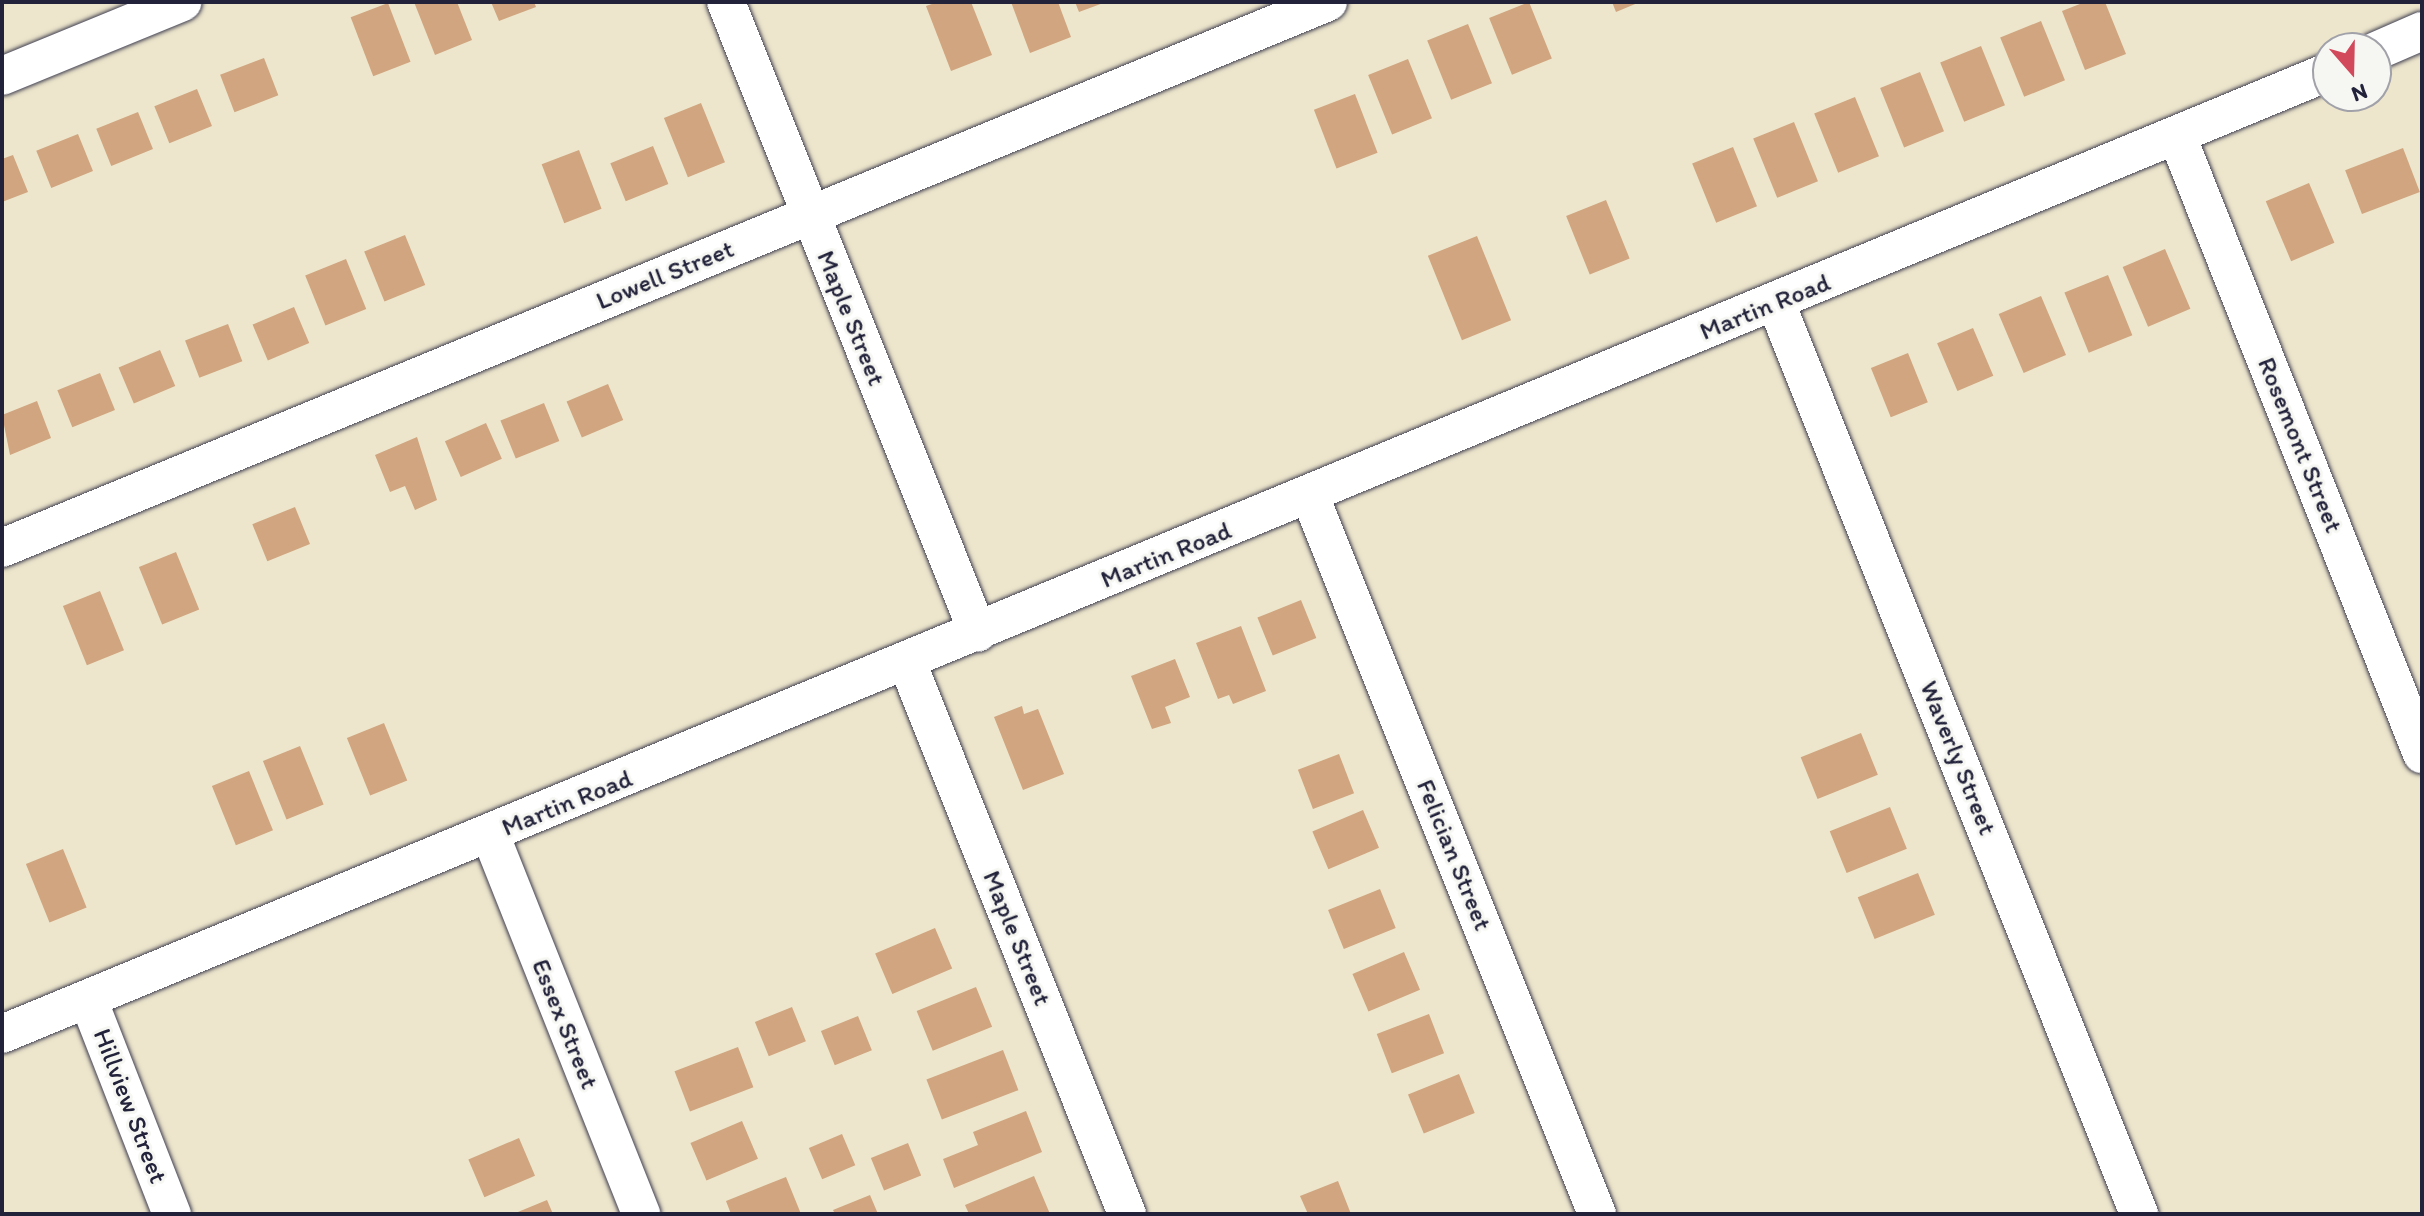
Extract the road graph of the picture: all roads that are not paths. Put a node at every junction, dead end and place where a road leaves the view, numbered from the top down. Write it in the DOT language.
graph roads {
  1 [pos="182,2"];
  2 [pos="726,2"];
  3 [pos="1328,2"];
  4 [pos="2422,31"];
  5 [pos="2392,44"];
  6 [pos="2,76"];
  7 [pos="2312,79"];
  8 [pos="2177,136"];
  9 [pos="810,216"];
  10 [pos="1776,303"];
  11 [pos="1310,496"];
  12 [pos="2,548"];
  13 [pos="978,633"];
  14 [pos="907,662"];
  15 [pos="2422,754"];
  16 [pos="490,834"];
  17 [pos="88,999"];
  18 [pos="2,1034"];
  19 [pos="172,1214"];
  20 [pos="641,1214"];
  21 [pos="1127,1214"];
  22 [pos="1597,1214"];
  23 [pos="2139,1214"];
  1 -- 6 [label="street"];
  2 -- 9 [label="street, Maple Street"];
  3 -- 9 [label="street, Lowell Street"];
  4 -- 5 [label="street"];
  7 -- 8 [label="street, Martin Road"];
  8 -- 10 [label="street, Martin Road"];
  8 -- 15 [label="street, Rosemont Street"];
  9 -- 12 [label="street, Lowell Street"];
  9 -- 13 [label="street, Maple Street"];
  10 -- 11 [label="street, Martin Road"];
  10 -- 23 [label="street, Waverly Street"];
  11 -- 13 [label="street, Martin Road"];
  11 -- 22 [label="street, Felician Street"];
  13 -- 14 [label="street, Martin Road"];
  14 -- 16 [label="street, Martin Road"];
  14 -- 21 [label="street, Maple Street"];
  16 -- 17 [label="street, Martin Road"];
  16 -- 20 [label="street, Essex Street"];
  17 -- 18 [label="street, Martin Road"];
  17 -- 19 [label="street, Hillview Street"];
}
